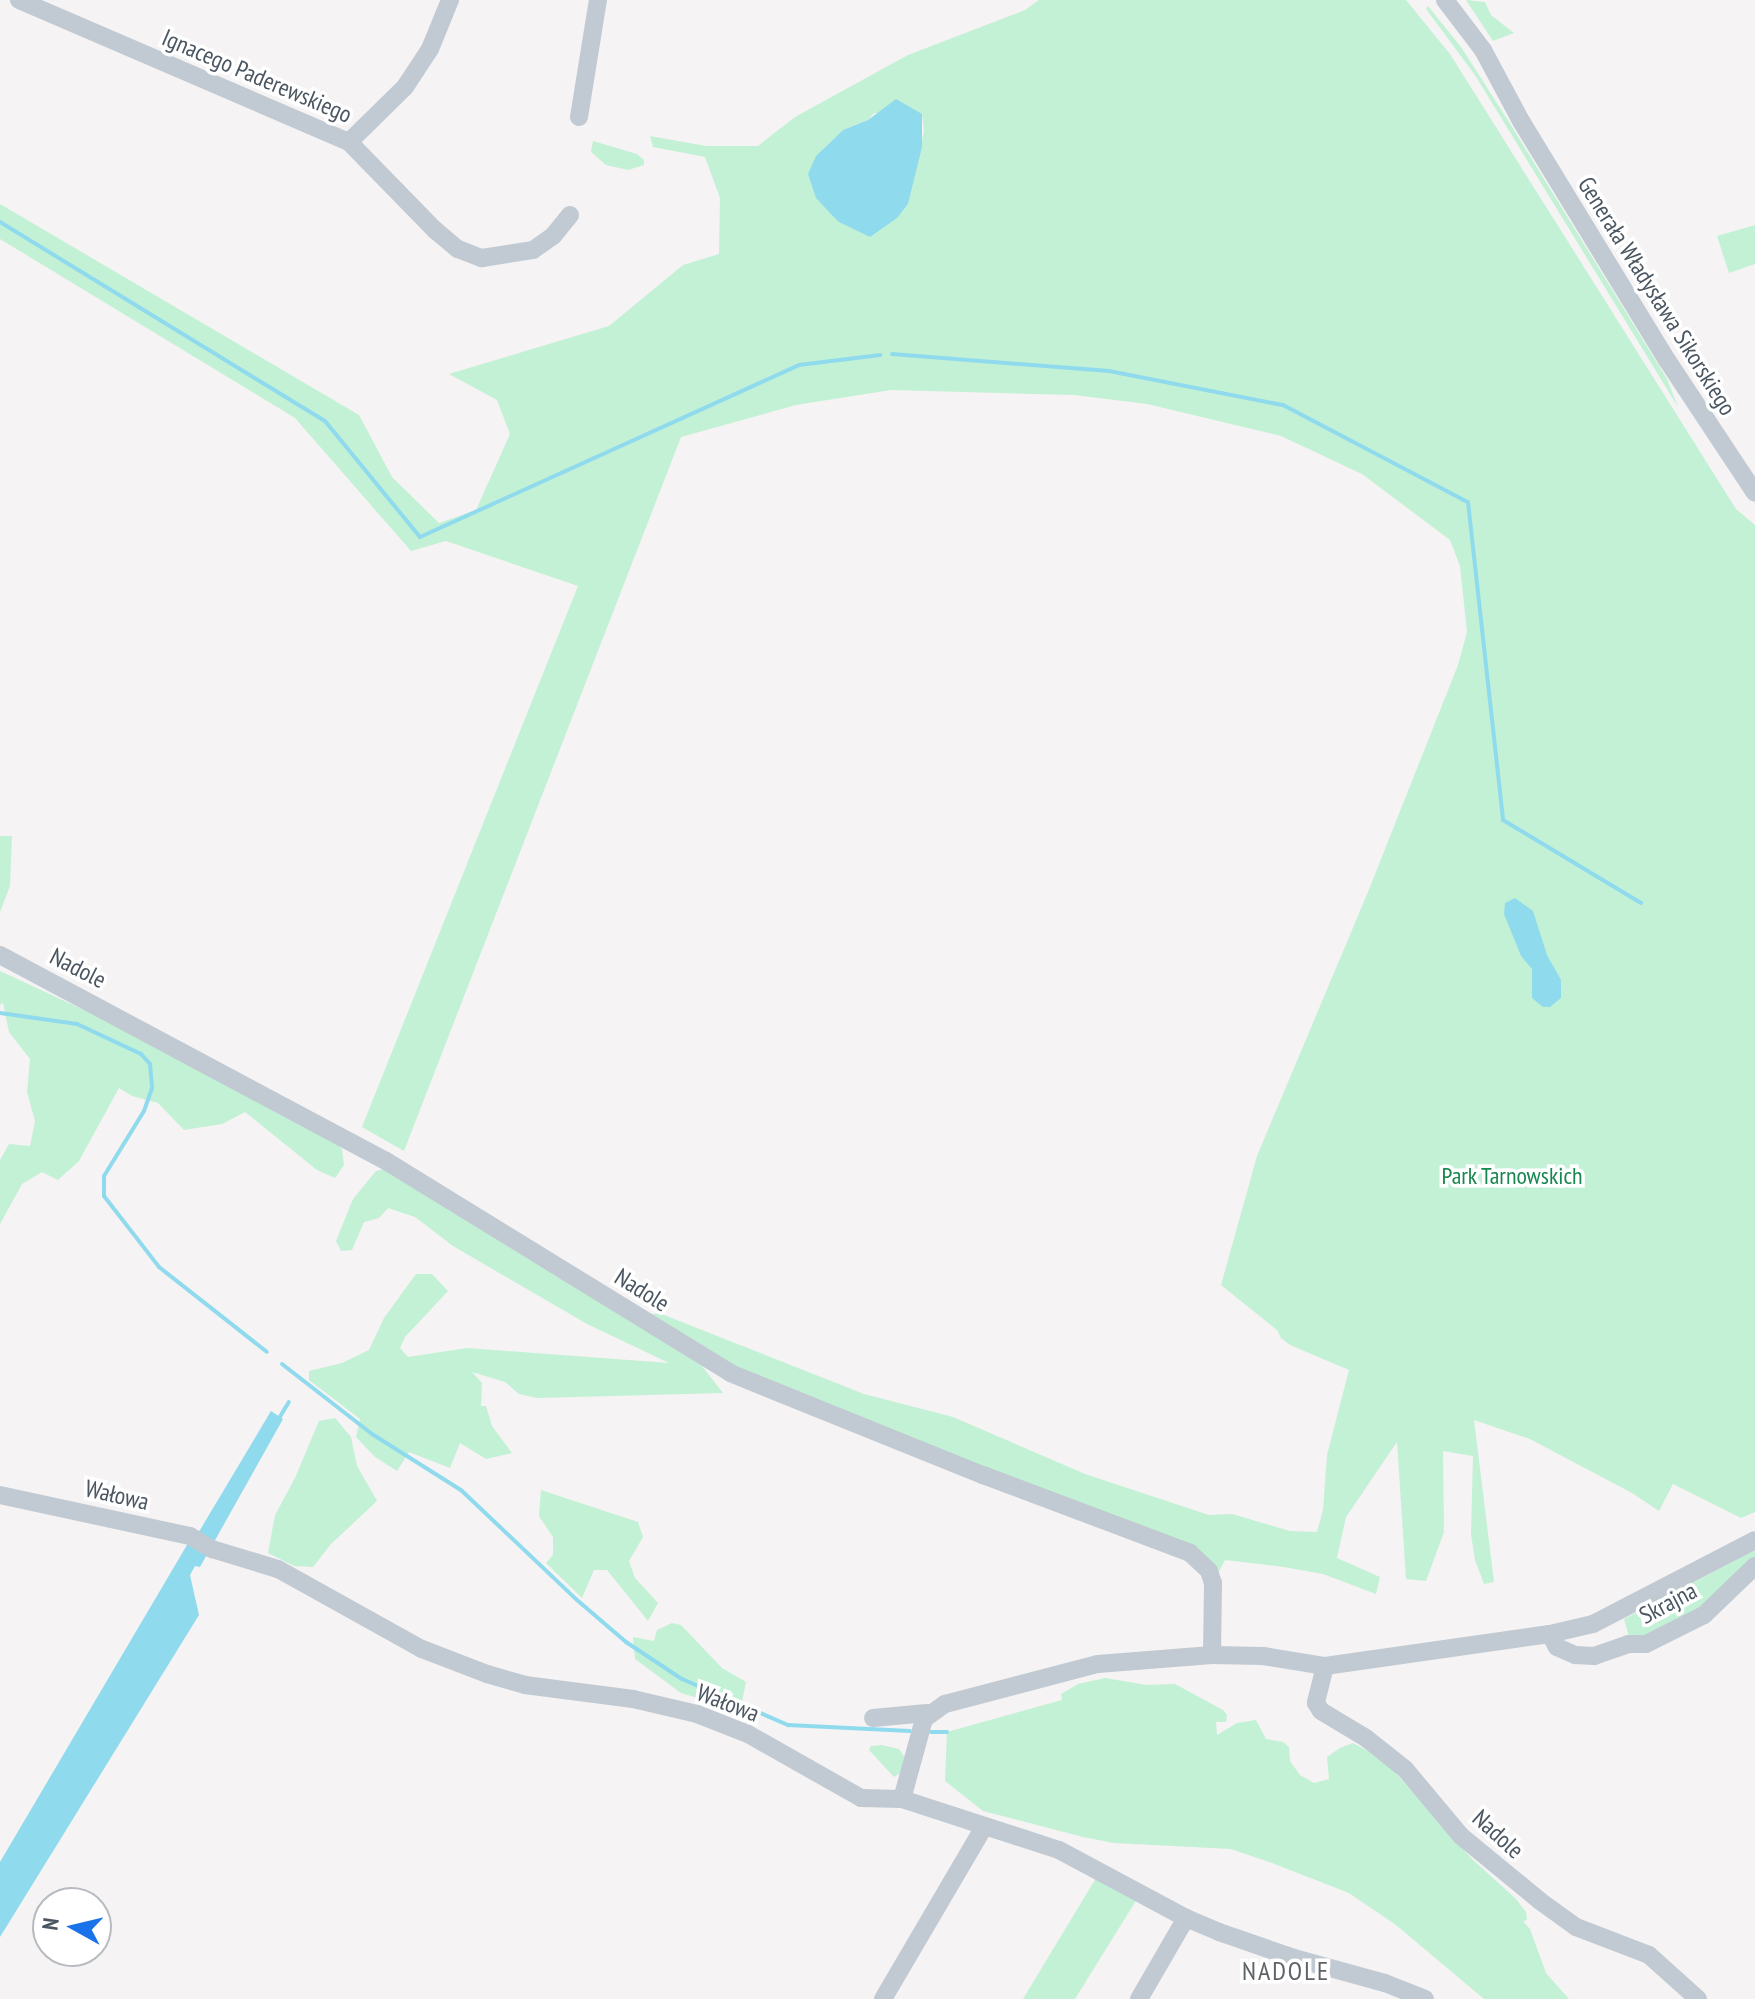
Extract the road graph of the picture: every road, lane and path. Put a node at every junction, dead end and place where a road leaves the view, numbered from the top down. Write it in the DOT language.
graph roads {
  1 [pos="19,0"];
  2 [pos="450,0"];
  3 [pos="598,0"];
  4 [pos="1430,0"];
  5 [pos="1448,0"];
  6 [pos="579,117"];
  7 [pos="1521,121"];
  8 [pos="349,142"];
  9 [pos="570,215"];
  10 [pos="1755,493"];
  11 [pos="0,955"];
  12 [pos="0,1495"];
  13 [pos="1755,1540"];
  14 [pos="1755,1566"];
  15 [pos="1550,1634"];
  16 [pos="1212,1655"];
  17 [pos="1325,1666"];
  18 [pos="927,1713"];
  19 [pos="873,1718"];
  20 [pos="902,1799"];
  21 [pos="984,1827"];
  22 [pos="1186,1918"];
  23 [pos="883,1999"];
  24 [pos="1139,1999"];
  25 [pos="1425,1999"];
  26 [pos="1698,1999"];
  1 -- 8 [label="street, Ignacego Paderewskiego"];
  2 -- 8 [label="street"];
  3 -- 6 [label="street"];
  4 -- 7 [label="street, Generała Władysława Sikorskiego"];
  5 -- 7 [label="street, Generała Władysława Sikorskiego"];
  7 -- 10 [label="street, Generała Władysława Sikorskiego"];
  8 -- 9 [label="street, Ignacego Paderewskiego"];
  11 -- 16 [label="street, Nadole"];
  12 -- 20 [label="street, Wałowa"];
  13 -- 15 [label="street"];
  14 -- 15 [label="street, Skrajna"];
  15 -- 17 [label="street"];
  16 -- 17 [label="street"];
  16 -- 18 [label="street"];
  17 -- 26 [label="street, Nadole"];
  18 -- 19 [label="street"];
  18 -- 20 [label="street"];
  20 -- 21 [label="street, Wałowa"];
  21 -- 22 [label="street, Wałowa"];
  21 -- 23 [label="street"];
  22 -- 24 [label="street"];
  22 -- 25 [label="street, Wałowa"];
}
